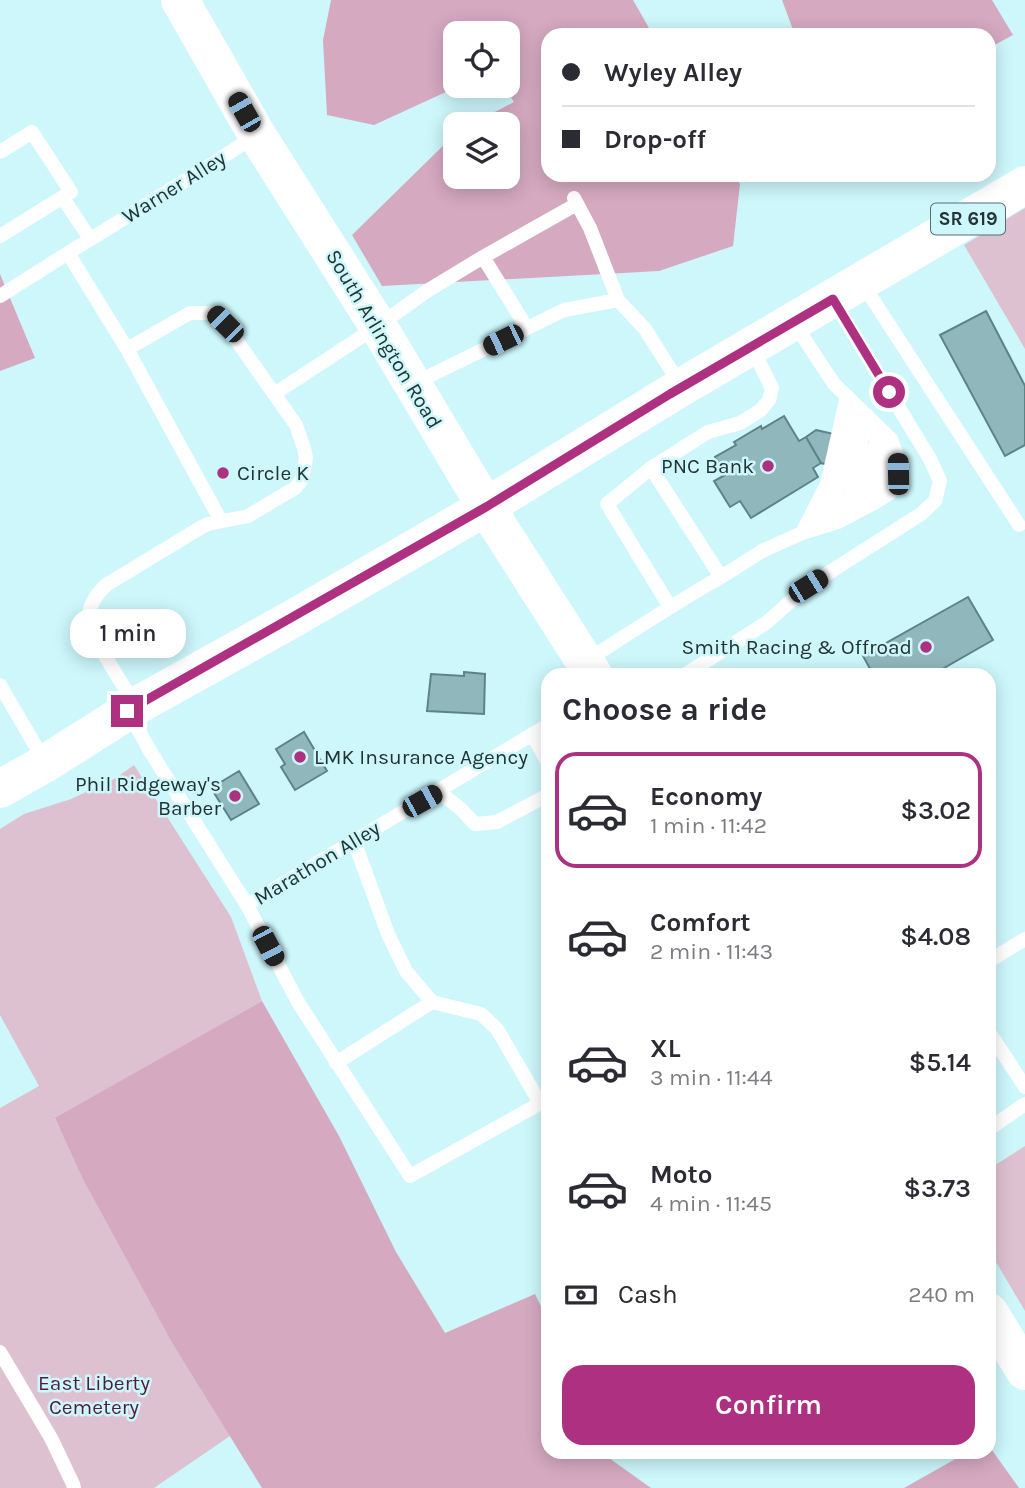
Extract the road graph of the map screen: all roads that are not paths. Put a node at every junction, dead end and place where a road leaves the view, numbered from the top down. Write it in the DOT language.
graph roads {
  1 [pos="180,0"];
  2 [pos="257,135"];
  3 [pos="0,152"];
  4 [pos="1025,185"];
  5 [pos="63,198"];
  6 [pos="0,236"];
  7 [pos="90,239"];
  8 [pos="68,253"];
  9 [pos="484,257"];
  10 [pos="847,290"];
  11 [pos="0,296"];
  12 [pos="618,300"];
  13 [pos="793,322"];
  14 [pos="378,326"];
  15 [pos="527,328"];
  16 [pos="751,346"];
  17 [pos="127,349"];
  18 [pos="412,385"];
  19 [pos="682,387"];
  20 [pos="274,394"];
  21 [pos="847,396"];
  22 [pos="862,411"];
  23 [pos="879,428"];
  24 [pos="651,468"];
  25 [pos="486,507"];
  26 [pos="855,513"];
  27 [pos="221,522"];
  28 [pos="838,522"];
  29 [pos="1019,525"];
  30 [pos="819,528"];
  31 [pos="802,533"];
  32 [pos="721,577"];
  33 [pos="670,607"];
  34 [pos="589,668"];
  35 [pos="694,668"];
  36 [pos="0,685"];
  37 [pos="132,708"];
  38 [pos="541,729"];
  39 [pos="532,734"];
  40 [pos="541,750"];
  41 [pos="46,763"];
  42 [pos="0,789"];
  43 [pos="439,791"];
  44 [pos="541,799"];
  45 [pos="354,841"];
  46 [pos="247,905"];
  47 [pos="1025,939"];
  48 [pos="996,957"];
  49 [pos="432,1002"];
  50 [pos="996,1043"];
  51 [pos="336,1062"];
  52 [pos="1025,1087"];
  53 [pos="541,1096"];
  54 [pos="541,1103"];
  55 [pos="1025,1104"];
  56 [pos="996,1124"];
  57 [pos="996,1323"];
  58 [pos="0,1352"];
  59 [pos="1025,1370"];
  60 [pos="74,1488"];
  1 -- 2 [label="main road, South Arlington Road"];
  2 -- 7 [label="lane, Warner Alley"];
  2 -- 14 [label="main road, South Arlington Road"];
  3 -- 5 [label="lane"];
  4 -- 10 [label="main road, SR 619"];
  5 -- 6 [label="lane"];
  5 -- 7 [label="lane"];
  7 -- 8 [label="lane, Warner Alley"];
  8 -- 11 [label="lane, Warner Alley"];
  8 -- 17 [label="lane"];
  9 -- 12 [label="lane"];
  9 -- 14 [label="lane"];
  9 -- 15 [label="lane"];
  10 -- 13 [label="main road, SR 619"];
  10 -- 29 [label="lane"];
  10 -- 35 [label="lane"];
  12 -- 15 [label="lane"];
  12 -- 19 [label="lane"];
  13 -- 16 [label="main road, SR 619"];
  13 -- 21 [label="lane"];
  14 -- 18 [label="main road, South Arlington Road"];
  14 -- 20 [label="lane"];
  15 -- 18 [label="lane"];
  16 -- 19 [label="main road, SR 619"];
  16 -- 24 [label="lane"];
  17 -- 20 [label="lane"];
  17 -- 27 [label="lane"];
  18 -- 25 [label="main road, South Arlington Road"];
  19 -- 25 [label="main road, SR 619"];
  20 -- 27 [label="lane, Marathon Alley"];
  21 -- 22 [label="lane"];
  21 -- 31 [label="lane"];
  22 -- 23 [label="lane"];
  22 -- 28 [label="lane"];
  22 -- 30 [label="lane"];
  23 -- 26 [label="lane"];
  23 -- 26 [label="lane"];
  24 -- 32 [label="lane"];
  24 -- 33 [label="lane"];
  25 -- 34 [label="main road, South Arlington Road"];
  25 -- 37 [label="main road, SR 619"];
  26 -- 28 [label="lane"];
  27 -- 37 [label="lane, Marathon Alley"];
  28 -- 30 [label="lane"];
  30 -- 31 [label="lane"];
  31 -- 32 [label="lane"];
  32 -- 33 [label="lane"];
  33 -- 34 [label="lane"];
  36 -- 41 [label="lane"];
  37 -- 41 [label="main road, SR 619"];
  37 -- 46 [label="lane, Marathon Alley"];
  38 -- 39 [label="lane, Marathon Alley"];
  39 -- 40 [label="lane"];
  39 -- 43 [label="lane, Marathon Alley"];
  41 -- 42 [label="main road, SR 619"];
  43 -- 44 [label="lane"];
  43 -- 45 [label="lane, Marathon Alley"];
  45 -- 46 [label="lane, Marathon Alley"];
  45 -- 49 [label="lane"];
  46 -- 51 [label="lane"];
  47 -- 48 [label="lane"];
  49 -- 51 [label="lane"];
  49 -- 53 [label="lane"];
  50 -- 52 [label="lane"];
  51 -- 54 [label="lane"];
  55 -- 56 [label="lane"];
  57 -- 59 [label="main road"];
  58 -- 60 [label="lane"];
}
